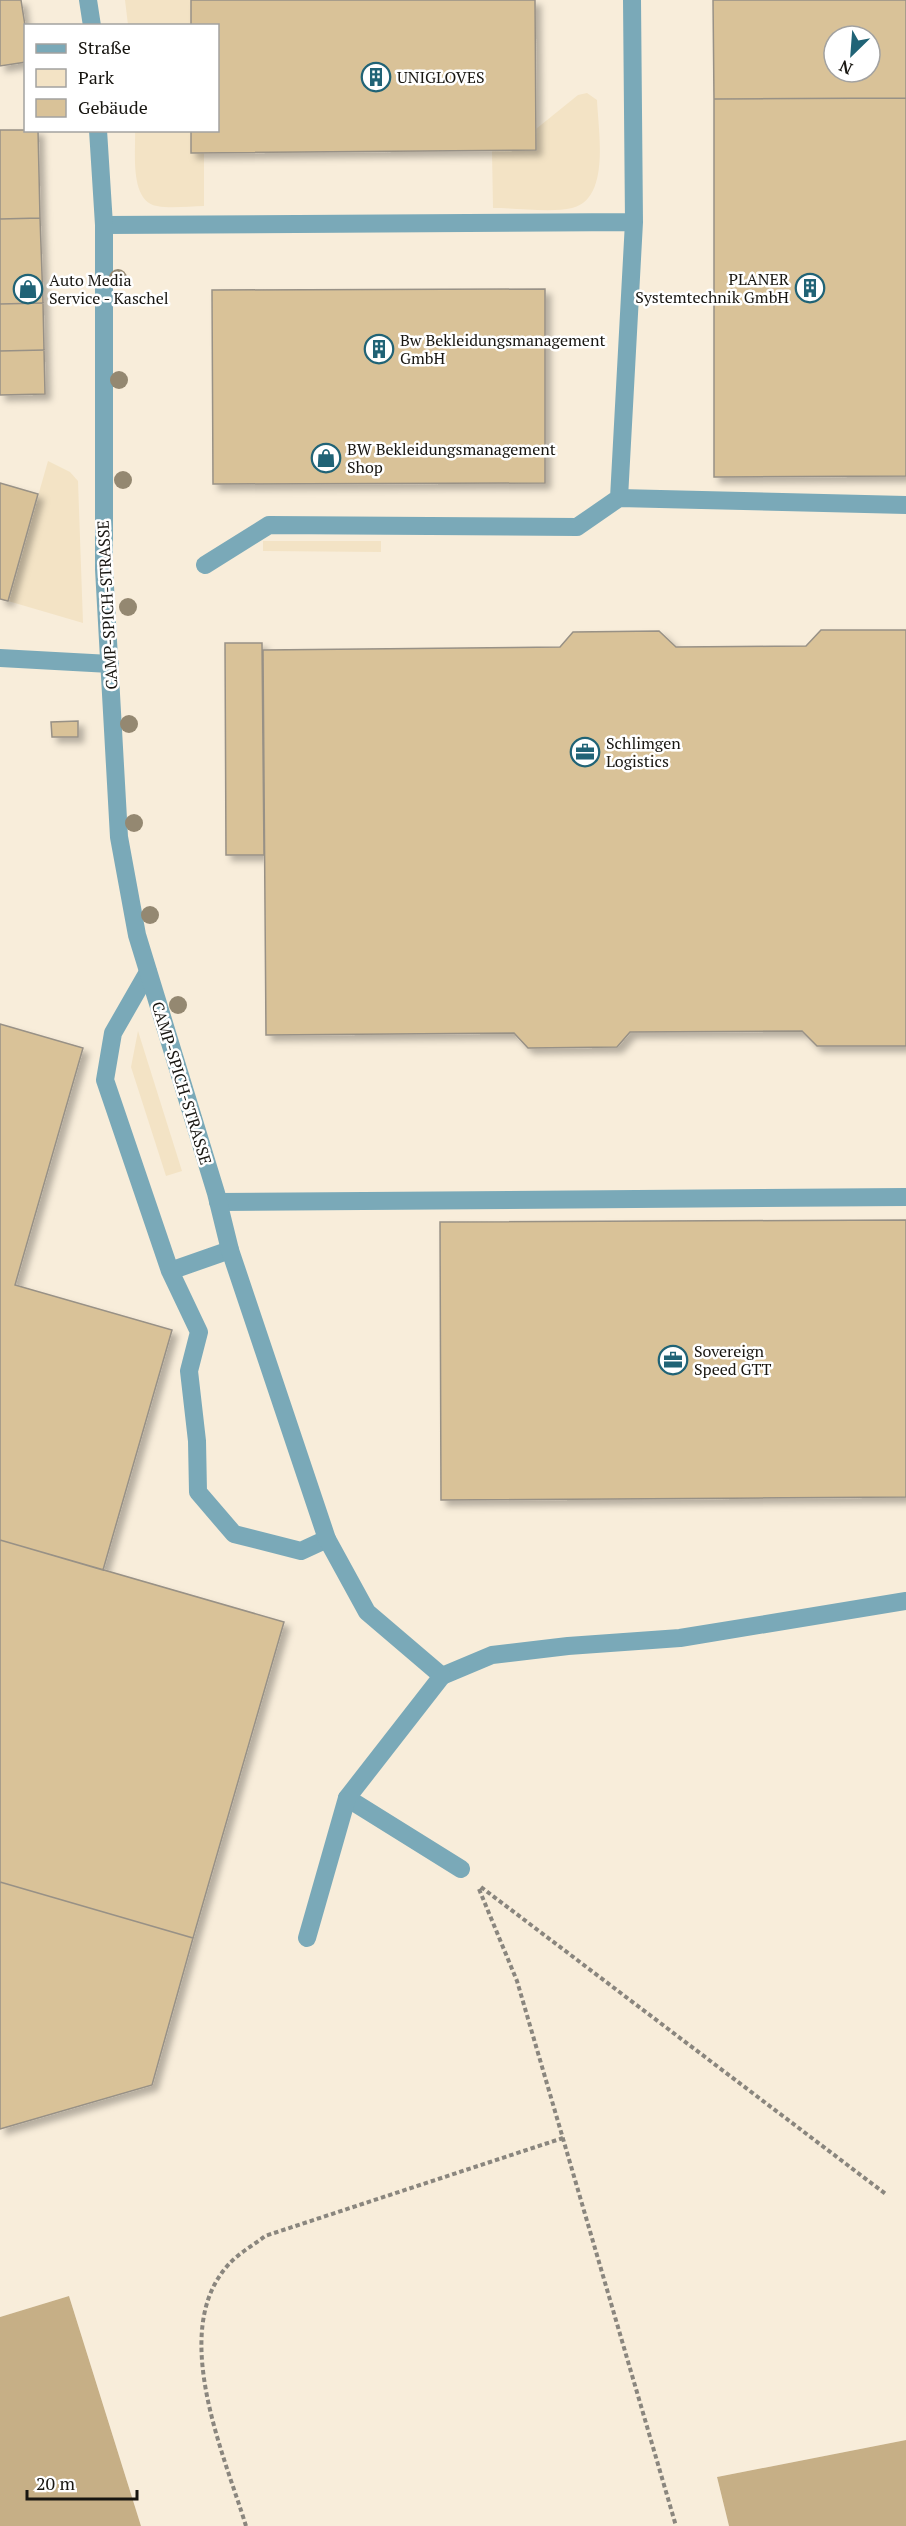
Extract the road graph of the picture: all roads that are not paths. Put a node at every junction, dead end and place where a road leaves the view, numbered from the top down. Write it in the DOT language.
graph roads {
  1 [pos="88,0"];
  2 [pos="632,0"];
  3 [pos="92,24"];
  4 [pos="98,132"];
  5 [pos="634,222"];
  6 [pos="104,225"];
  7 [pos="619,498"];
  8 [pos="906,505"];
  9 [pos="205,565"];
  10 [pos="0,658"];
  11 [pos="110,664"];
  12 [pos="148,972"];
  13 [pos="906,1197"];
  14 [pos="218,1202"];
  15 [pos="230,1250"];
  16 [pos="170,1271"];
  17 [pos="327,1539"];
  18 [pos="906,1601"];
  19 [pos="442,1676"];
  20 [pos="347,1798"];
  21 [pos="461,1869"];
  22 [pos="307,1938"];
  1 -- 3 [label="street"];
  2 -- 5 [label="street"];
  4 -- 6 [label="street, CAMP-SPICH-STRASSE"];
  5 -- 6 [label="street"];
  5 -- 7 [label="street"];
  6 -- 11 [label="street, CAMP-SPICH-STRASSE"];
  7 -- 8 [label="street"];
  7 -- 9 [label="street"];
  10 -- 11 [label="street"];
  11 -- 12 [label="street, CAMP-SPICH-STRASSE"];
  12 -- 14 [label="street, CAMP-SPICH-STRASSE"];
  12 -- 16 [label="street"];
  13 -- 14 [label="street"];
  14 -- 15 [label="street, CAMP-SPICH-STRASSE"];
  15 -- 16 [label="street"];
  15 -- 17 [label="street, CAMP-SPICH-STRASSE"];
  16 -- 17 [label="street"];
  17 -- 19 [label="street, CAMP-SPICH-STRASSE"];
  18 -- 19 [label="street"];
  19 -- 20 [label="street"];
  20 -- 21 [label="street"];
  20 -- 22 [label="street"];
}
